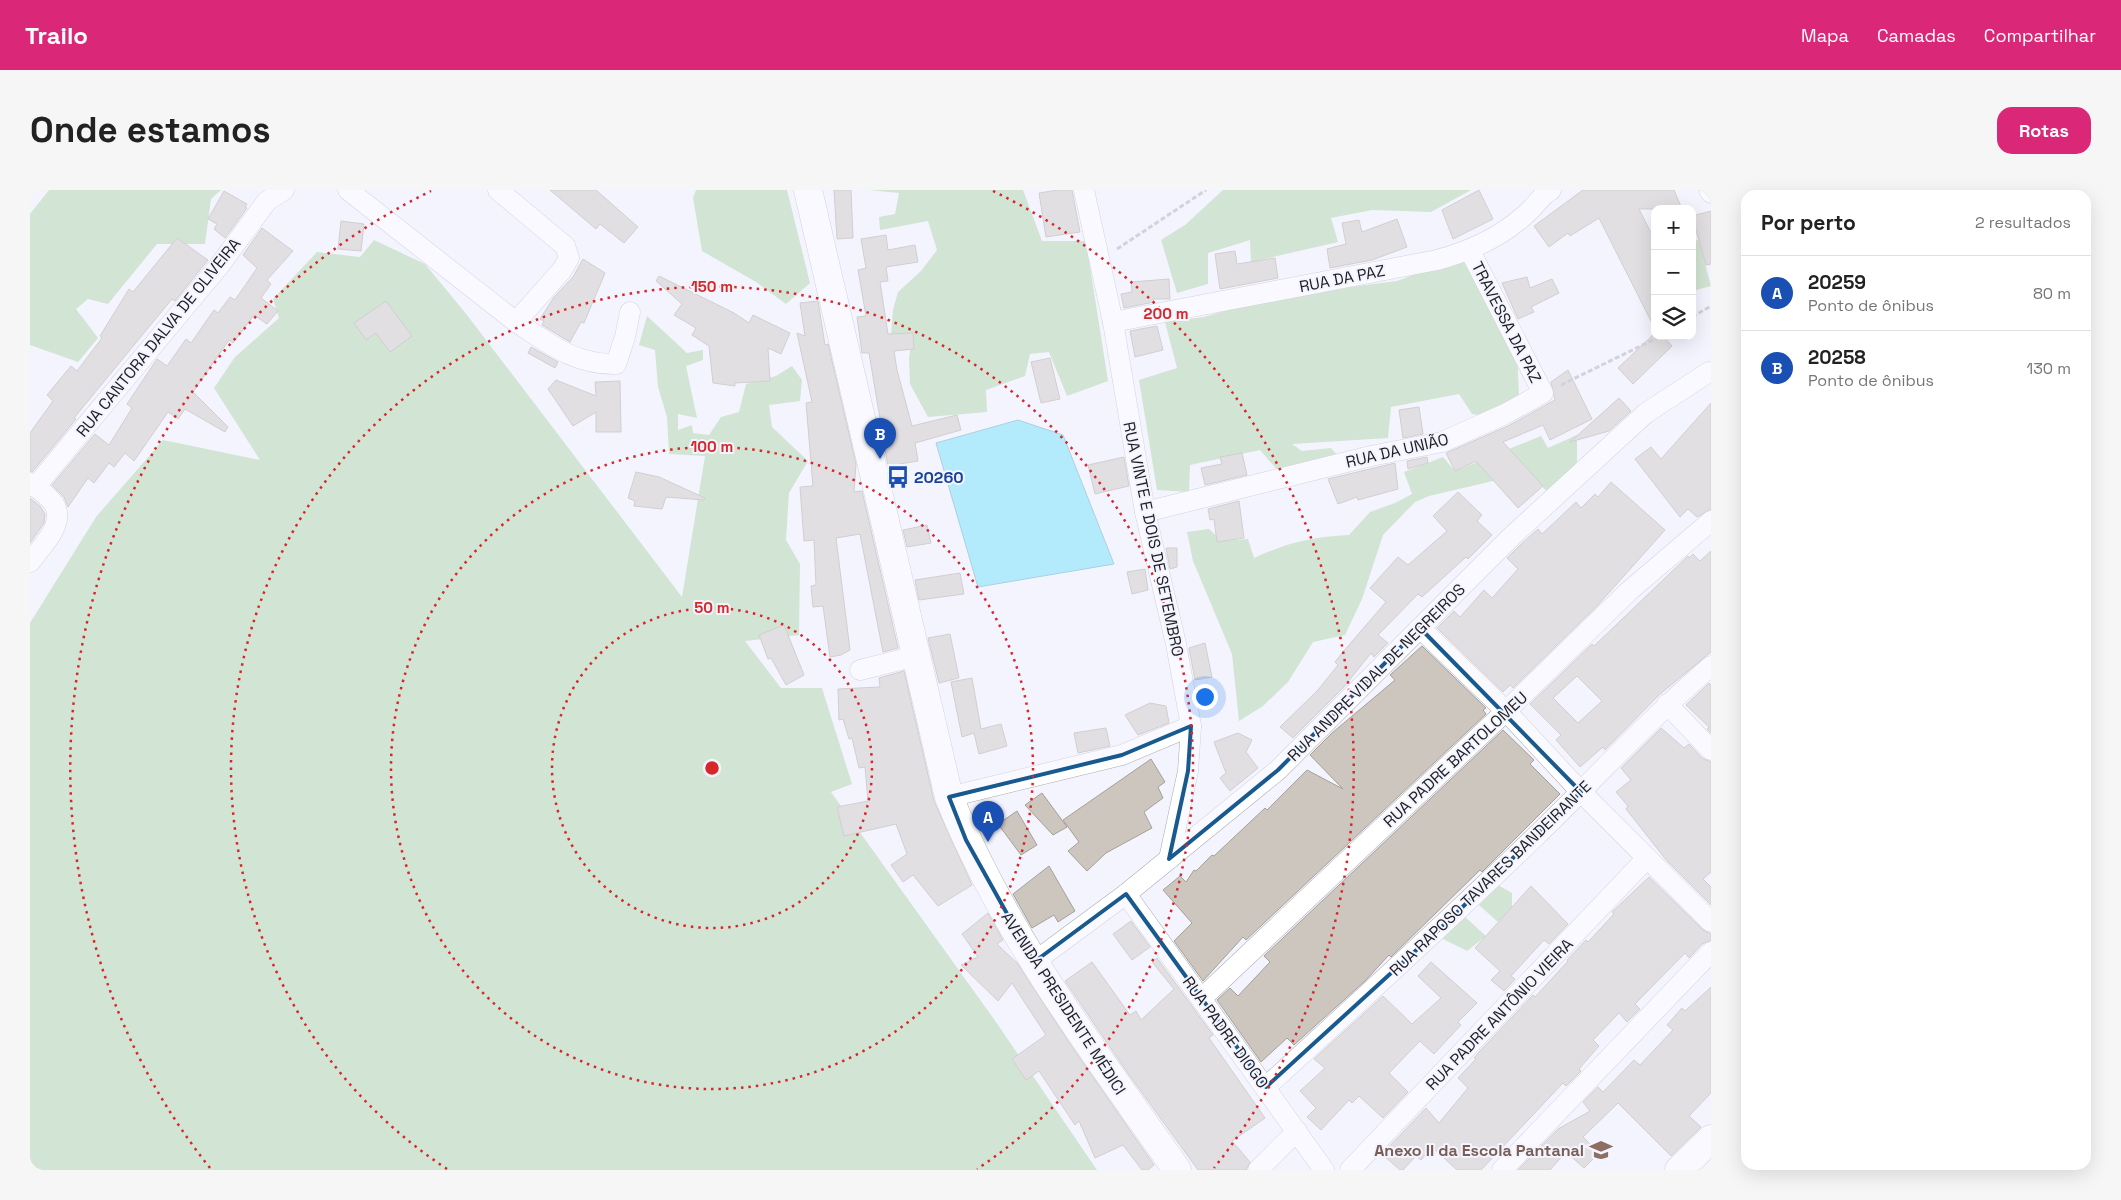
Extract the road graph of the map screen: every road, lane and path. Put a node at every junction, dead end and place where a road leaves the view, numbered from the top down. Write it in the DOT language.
graph roads {
  1 [pos="284,190"];
  2 [pos="348,190"];
  3 [pos="498,190"];
  4 [pos="808,190"];
  5 [pos="1084,190"];
  6 [pos="1206,190"];
  7 [pos="1551,190"];
  8 [pos="1709,190"];
  9 [pos="1711,193"];
  10 [pos="1470,251"];
  11 [pos="1100,260"];
  12 [pos="1711,306"];
  13 [pos="630,312"];
  14 [pos="1696,315"];
  15 [pos="516,322"];
  16 [pos="1113,322"];
  17 [pos="1653,340"];
  18 [pos="1710,371"];
  19 [pos="1543,393"];
  20 [pos="32,485"];
  21 [pos="1145,512"];
  22 [pos="1711,521"];
  23 [pos="30,562"];
  24 [pos="1420,628"];
  25 [pos="916,656"];
  26 [pos="1711,666"];
  27 [pos="860,670"];
  28 [pos="1667,704"];
  29 [pos="1506,711"];
  30 [pos="1191,726"];
  31 [pos="1711,750"];
  32 [pos="1581,792"];
  33 [pos="949,797"];
  34 [pos="1647,858"];
  35 [pos="1169,859"];
  36 [pos="1126,894"];
  37 [pos="1711,922"];
  38 [pos="1711,952"];
  39 [pos="1034,962"];
  40 [pos="1201,999"];
  41 [pos="1266,1087"];
  42 [pos="1297,1131"];
  43 [pos="1711,1139"];
  44 [pos="1177,1170"];
  45 [pos="1258,1170"];
  46 [pos="1324,1170"];
  47 [pos="1350,1170"];
  48 [pos="1502,1170"];
  49 [pos="1679,1170"];
  1 -- 20 [label="street, RUA CANTORA DALVA DE OLIVEIRA"];
  2 -- 15 [label="street"];
  3 -- 15 [label="street"];
  4 -- 25 [label="street, AVENIDA PRESIDENTE MÉDICI"];
  5 -- 11 [label="street, RUA VINTE E DOIS DE SETEMBRO"];
  6 -- 11 [label="path"];
  7 -- 10 [label="street, RUA DA PAZ"];
  8 -- 9 [label="street"];
  10 -- 16 [label="street, RUA DA PAZ"];
  10 -- 19 [label="street, TRAVESSA DA PAZ"];
  11 -- 16 [label="street, RUA VINTE E DOIS DE SETEMBRO"];
  12 -- 14 [label="path"];
  13 -- 15 [label="street"];
  16 -- 21 [label="street, RUA VINTE E DOIS DE SETEMBRO"];
  17 -- 19 [label="path"];
  18 -- 24 [label="street, RUA ANDRE VIDAL DE NEGREIROS"];
  19 -- 21 [label="street, RUA DA UNIÃO"];
  20 -- 23 [label="street"];
  21 -- 30 [label="street, RUA VINTE E DOIS DE SETEMBRO"];
  22 -- 29 [label="street, RUA PADRE BARTOLOMEU"];
  24 -- 29 [label="street"];
  24 -- 35 [label="street, RUA ANDRE VIDAL DE NEGREIROS"];
  25 -- 27 [label="street"];
  25 -- 33 [label="street, AVENIDA PRESIDENTE MÉDICI"];
  26 -- 28 [label="street, RUA RAPOSO TAVARES BANDEIRANTE"];
  28 -- 31 [label="street"];
  28 -- 32 [label="street, RUA RAPOSO TAVARES BANDEIRANTE"];
  29 -- 32 [label="street"];
  29 -- 40 [label="street, RUA PADRE BARTOLOMEU"];
  30 -- 33 [label="street"];
  30 -- 35 [label="street, RUA VINTE E DOIS DE SETEMBRO"];
  32 -- 34 [label="street"];
  32 -- 41 [label="street, RUA RAPOSO TAVARES BANDEIRANTE"];
  33 -- 39 [label="street, AVENIDA PRESIDENTE MÉDICI"];
  34 -- 37 [label="street"];
  34 -- 47 [label="street, RUA PADRE ANTÔNIO VIEIRA"];
  35 -- 36 [label="street, RUA ANDRE VIDAL DE NEGREIROS"];
  36 -- 39 [label="street, RUA ANDRE VIDAL DE NEGREIROS"];
  36 -- 40 [label="street, RUA PADRE DIOGO"];
  38 -- 48 [label="street"];
  39 -- 44 [label="street, AVENIDA PRESIDENTE MÉDICI"];
  40 -- 41 [label="street, RUA PADRE DIOGO"];
  41 -- 42 [label="street, RUA PADRE DIOGO"];
  42 -- 45 [label="street"];
  42 -- 46 [label="street, RUA PADRE DIOGO"];
  43 -- 49 [label="street"];
}
